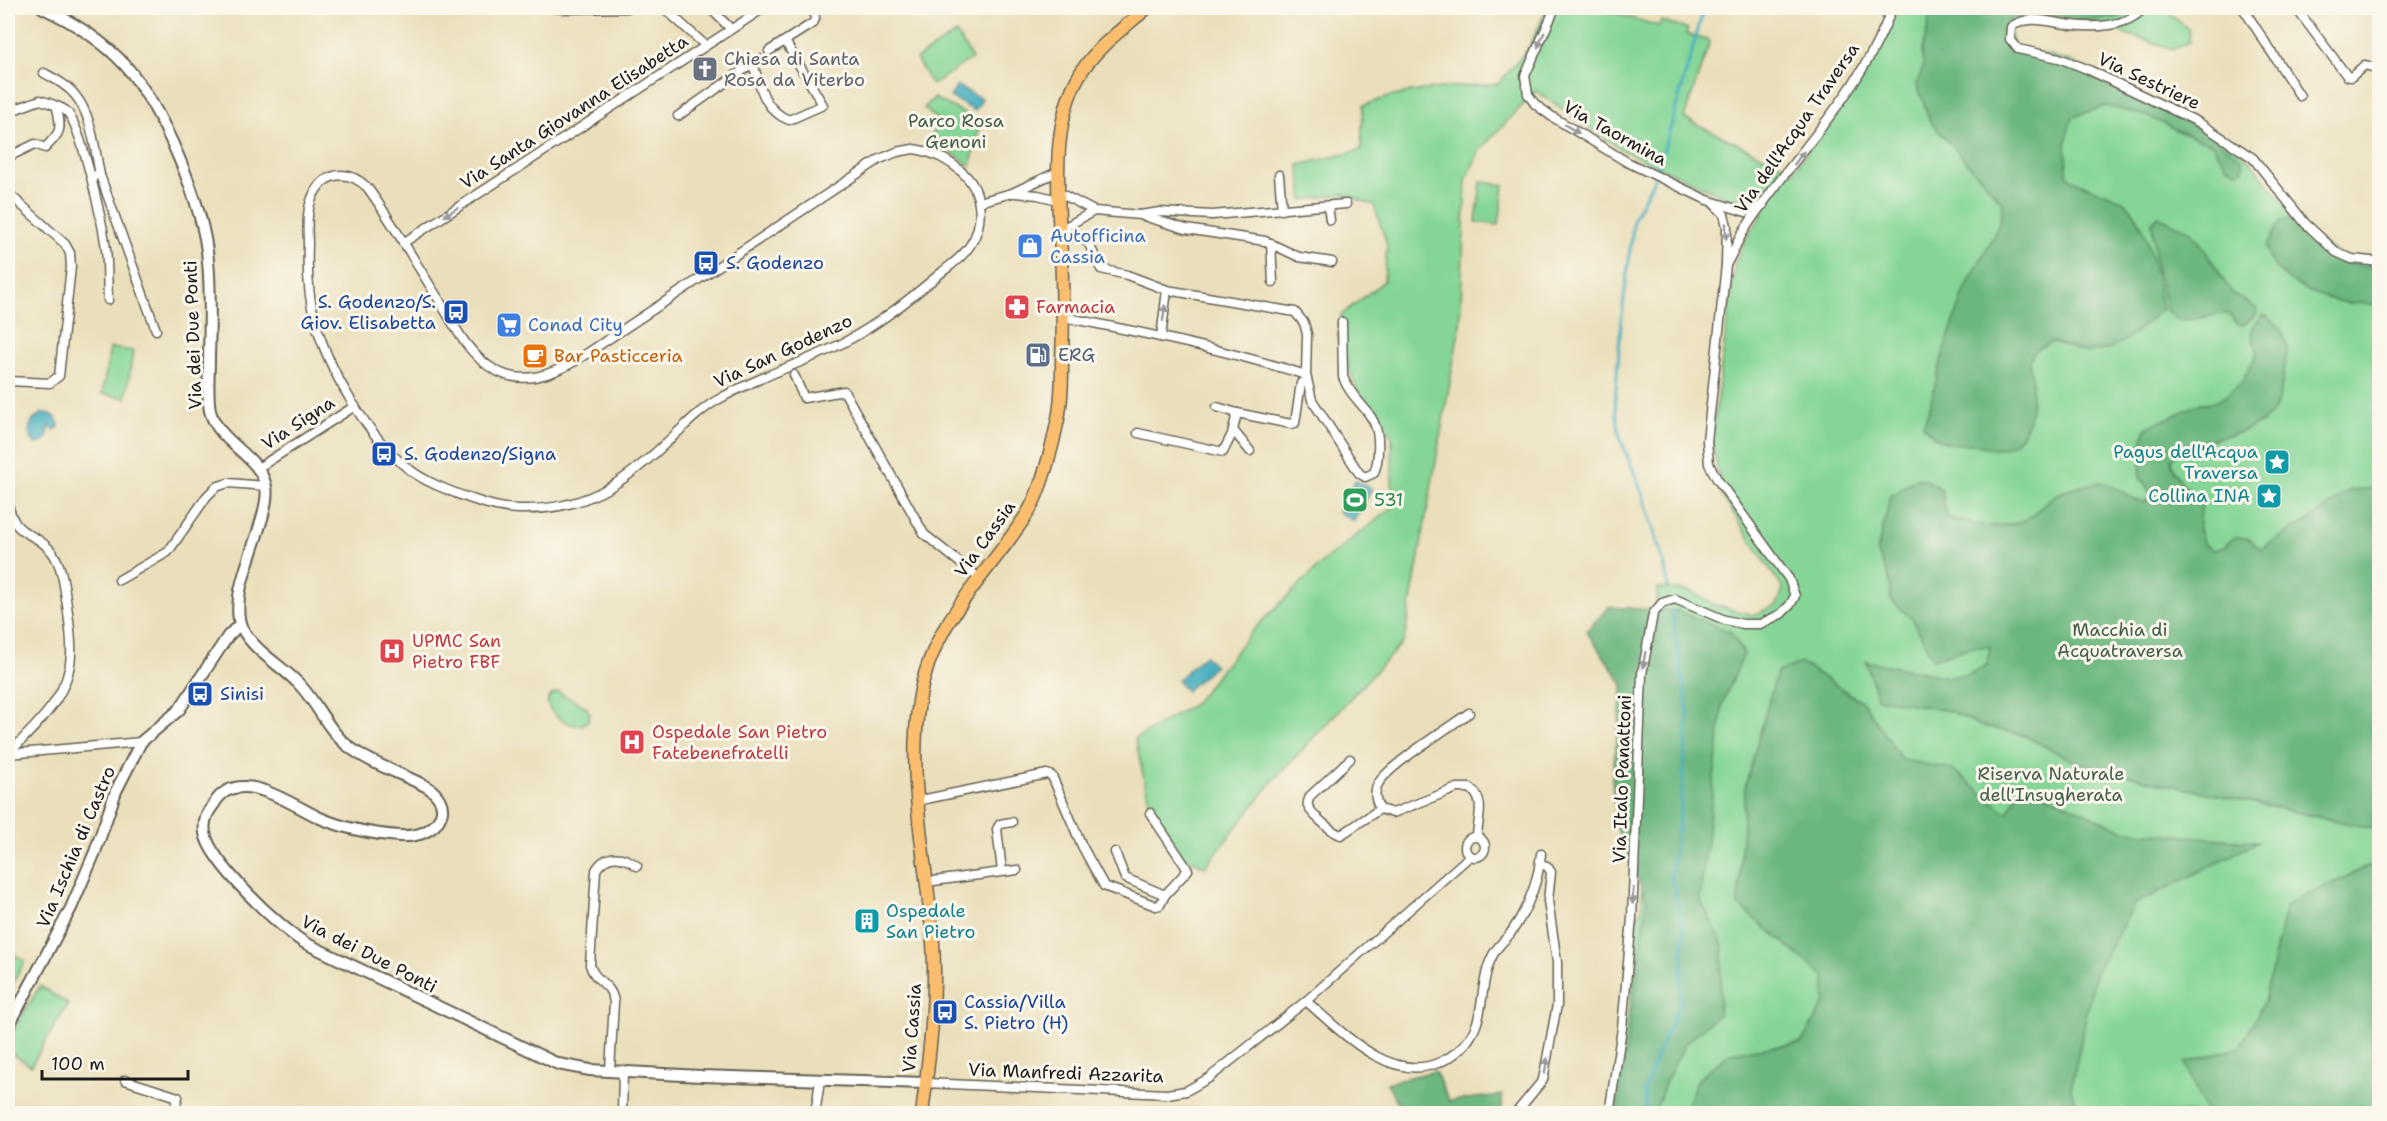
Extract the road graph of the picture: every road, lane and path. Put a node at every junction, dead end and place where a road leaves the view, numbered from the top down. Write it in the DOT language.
graph roads {
  1 [pos="43,8"];
  2 [pos="554,8"];
  3 [pos="628,8"];
  4 [pos="664,8"];
  5 [pos="710,8"];
  6 [pos="764,8"];
  7 [pos="814,8"];
  8 [pos="1147,8"];
  9 [pos="1555,8"];
  10 [pos="1892,8"];
  11 [pos="2143,8"];
  12 [pos="2243,8"];
  13 [pos="2296,8"];
  14 [pos="731,29"];
  15 [pos="785,40"];
  16 [pos="705,45"];
  17 [pos="769,51"];
  18 [pos="44,73"];
  19 [pos="2379,73"];
  20 [pos="2300,96"];
  21 [pos="57,108"];
  22 [pos="8,112"];
  23 [pos="678,116"];
  24 [pos="8,157"];
  25 [pos="1057,172"];
  26 [pos="95,175"];
  27 [pos="1279,175"];
  28 [pos="8,193"];
  29 [pos="1012,193"];
  30 [pos="1058,196"];
  31 [pos="979,202"];
  32 [pos="1712,202"];
  33 [pos="1346,204"];
  34 [pos="1763,205"];
  35 [pos="1328,206"];
  36 [pos="1282,210"];
  37 [pos="1094,211"];
  38 [pos="1140,215"];
  39 [pos="1330,220"];
  40 [pos="1060,230"];
  41 [pos="402,243"];
  42 [pos="1271,243"];
  43 [pos="1332,262"];
  44 [pos="2379,262"];
  45 [pos="1726,265"];
  46 [pos="1273,282"];
  47 [pos="1167,290"];
  48 [pos="108,300"];
  49 [pos="1063,317"];
  50 [pos="1342,322"];
  51 [pos="156,330"];
  52 [pos="1161,336"];
  53 [pos="794,375"];
  54 [pos="1307,378"];
  55 [pos="8,381"];
  56 [pos="355,406"];
  57 [pos="1217,407"];
  58 [pos="1237,412"];
  59 [pos="1233,430"];
  60 [pos="1138,433"];
  61 [pos="1250,451"];
  62 [pos="258,468"];
  63 [pos="266,486"];
  64 [pos="8,503"];
  65 [pos="979,578"];
  66 [pos="119,580"];
  67 [pos="1795,592"];
  68 [pos="240,624"];
  69 [pos="1469,713"];
  70 [pos="141,742"];
  71 [pos="8,754"];
  72 [pos="1350,759"];
  73 [pos="916,801"];
  74 [pos="1380,808"];
  75 [pos="1150,813"];
  76 [pos="1012,822"];
  77 [pos="1477,836"];
  78 [pos="1115,852"];
  79 [pos="1540,854"];
  80 [pos="1470,856"];
  81 [pos="1540,864"];
  82 [pos="637,866"];
  83 [pos="1017,870"];
  84 [pos="1002,871"];
  85 [pos="926,882"];
  86 [pos="1165,895"];
  87 [pos="1306,1001"];
  88 [pos="8,1027"];
  89 [pos="610,1070"];
  90 [pos="623,1070"];
  91 [pos="125,1080"];
  92 [pos="820,1081"];
  93 [pos="926,1083"];
  94 [pos="173,1113"];
  95 [pos="622,1113"];
  96 [pos="815,1113"];
  97 [pos="922,1113"];
  98 [pos="1515,1113"];
  99 [pos="1609,1113"];
  1 -- 62 [label="street, Via dei Due Ponti"];
  2 -- 3 [label="street"];
  4 -- 16 [label="street"];
  5 -- 14 [label="street"];
  6 -- 14 [label="street, Via Santa Giovanna Elisabetta"];
  7 -- 15 [label="street"];
  8 -- 25 [label="main road, Via Cassia"];
  9 -- 32 [label="street, Via Taormina, one-way"];
  34 -- 10 [label="street, Via dell'Acqua Traversa, one-way"];
  11 -- 44 [label="street, Via Sestriere"];
  12 -- 20 [label="street"];
  13 -- 19 [label="street"];
  14 -- 16 [label="street, Via Santa Giovanna Elisabetta"];
  15 -- 17 [label="street"];
  15 -- 23 [label="street"];
  16 -- 41 [label="street, Via Santa Giovanna Elisabetta, one-way"];
  18 -- 26 [label="street"];
  21 -- 22 [label="street"];
  21 -- 24 [label="street"];
  21 -- 26 [label="street"];
  25 -- 29 [label="street"];
  25 -- 30 [label="main road, Via Cassia"];
  26 -- 48 [label="street"];
  26 -- 51 [label="street"];
  27 -- 36 [label="street"];
  28 -- 55 [label="street"];
  29 -- 30 [label="street"];
  29 -- 31 [label="street"];
  30 -- 37 [label="street"];
  30 -- 40 [label="main road, Via Cassia"];
  31 -- 41 [label="street, Via San Godenzo"];
  31 -- 56 [label="street, Via San Godenzo"];
  32 -- 34 [label="street, Via Taormina"];
  32 -- 45 [label="street, Via dell'Acqua Traversa, one-way"];
  33 -- 35 [label="street"];
  34 -- 45 [label="street, Via dell'Acqua Traversa"];
  35 -- 36 [label="street"];
  35 -- 39 [label="street"];
  36 -- 38 [label="street"];
  37 -- 38 [label="street"];
  37 -- 40 [label="street"];
  38 -- 42 [label="street"];
  40 -- 47 [label="street"];
  40 -- 49 [label="main road, Via Cassia"];
  41 -- 56 [label="street, Via San Godenzo"];
  42 -- 43 [label="street"];
  42 -- 46 [label="street"];
  45 -- 67 [label="street, Via dell'Acqua Traversa"];
  52 -- 47 [label="street, one-way"];
  47 -- 54 [label="street"];
  49 -- 52 [label="street"];
  49 -- 65 [label="main road, Via Cassia"];
  50 -- 54 [label="street"];
  52 -- 54 [label="street"];
  53 -- 65 [label="street"];
  54 -- 58 [label="street"];
  56 -- 62 [label="street, Via Signa"];
  57 -- 58 [label="street"];
  58 -- 59 [label="street"];
  59 -- 60 [label="street"];
  59 -- 61 [label="street"];
  62 -- 63 [label="street, Via dei Due Ponti"];
  63 -- 66 [label="street"];
  63 -- 68 [label="street"];
  64 -- 71 [label="street"];
  65 -- 73 [label="main road, Via Cassia"];
  67 -- 99 [label="street, Via Italo Panattoni, one-way"];
  68 -- 70 [label="street"];
  68 -- 89 [label="street, Via dei Due Ponti"];
  69 -- 74 [label="street"];
  70 -- 71 [label="street"];
  70 -- 88 [label="street, Via Ischia di Castro"];
  72 -- 74 [label="street"];
  73 -- 85 [label="main road, Via Cassia"];
  73 -- 86 [label="street"];
  74 -- 77 [label="street"];
  75 -- 86 [label="street"];
  76 -- 84 [label="street"];
  77 -- 80 [label="street"];
  77 -- 80 [label="street"];
  78 -- 86 [label="street"];
  79 -- 81 [label="street"];
  80 -- 87 [label="street"];
  81 -- 87 [label="street"];
  98 -- 81 [label="street, one-way"];
  82 -- 89 [label="street"];
  83 -- 84 [label="street"];
  84 -- 85 [label="street"];
  85 -- 93 [label="main road, Via Cassia"];
  87 -- 93 [label="street, Via Manfredi Azzarita"];
  89 -- 90 [label="street, Via dei Due Ponti"];
  90 -- 92 [label="street, Via dei Due Ponti"];
  90 -- 95 [label="street"];
  91 -- 94 [label="street"];
  92 -- 93 [label="street, Via dei Due Ponti"];
  92 -- 96 [label="street"];
  93 -- 97 [label="main road, Via Cassia"];
}
